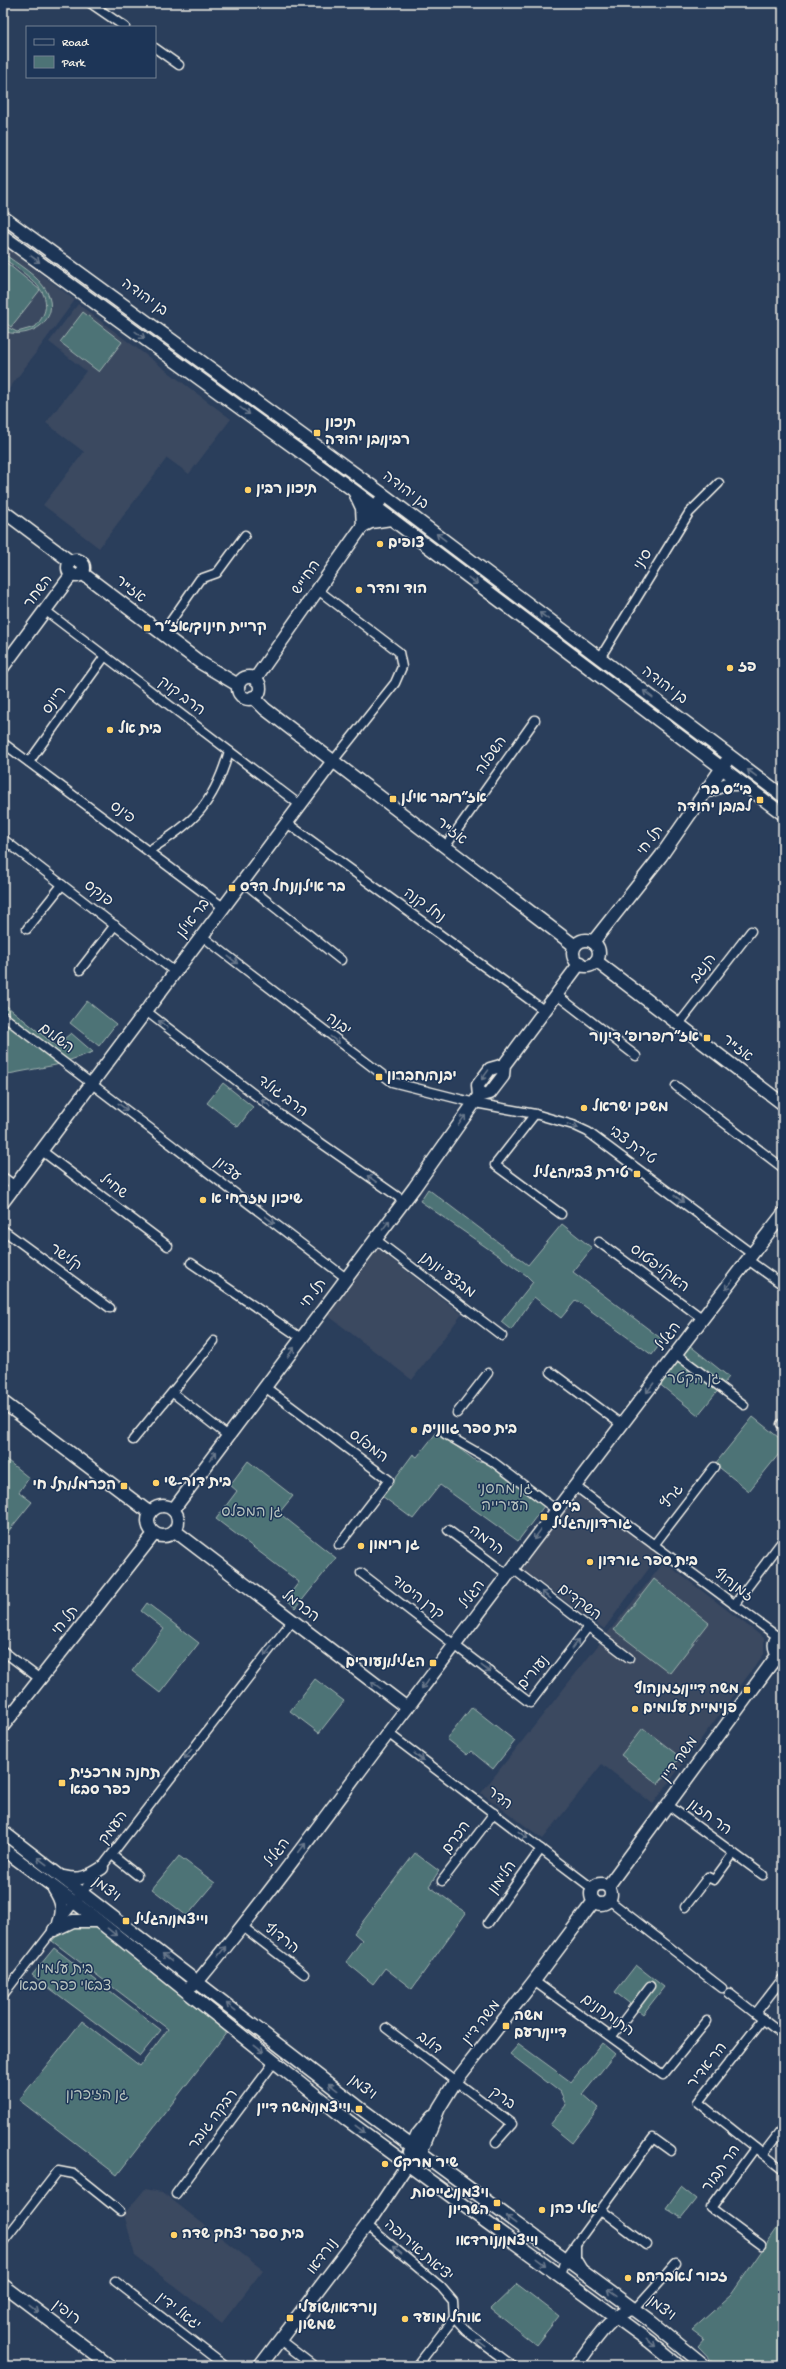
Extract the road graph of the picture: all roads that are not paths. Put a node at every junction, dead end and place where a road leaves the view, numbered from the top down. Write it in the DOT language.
graph roads {
  1 [pos="90,3"];
  2 [pos="124,26"];
  3 [pos="156,49"];
  4 [pos="179,65"];
  5 [pos="3,217"];
  6 [pos="3,236"];
  7 [pos="720,483"];
  8 [pos="353,490"];
  9 [pos="384,494"];
  10 [pos="375,508"];
  11 [pos="3,510"];
  12 [pos="391,519"];
  13 [pos="362,526"];
  14 [pos="244,535"];
  15 [pos="77,574"];
  16 [pos="318,590"];
  17 [pos="46,611"];
  18 [pos="162,634"];
  19 [pos="105,656"];
  20 [pos="600,658"];
  21 [pos="3,667"];
  22 [pos="255,679"];
  23 [pos="238,685"];
  24 [pos="253,697"];
  25 [pos="535,720"];
  26 [pos="3,743"];
  27 [pos="229,751"];
  28 [pos="698,751"];
  29 [pos="730,756"];
  30 [pos="333,761"];
  31 [pos="29,762"];
  32 [pos="722,768"];
  33 [pos="743,784"];
  34 [pos="705,793"];
  35 [pos="783,796"];
  36 [pos="300,805"];
  37 [pos="783,814"];
  38 [pos="287,823"];
  39 [pos="3,840"];
  40 [pos="445,847"];
  41 [pos="148,851"];
  42 [pos="243,882"];
  43 [pos="62,885"];
  44 [pos="223,907"];
  45 [pos="115,925"];
  46 [pos="27,930"];
  47 [pos="751,931"];
  48 [pos="202,936"];
  49 [pos="593,942"];
  50 [pos="575,946"];
  51 [pos="341,960"];
  52 [pos="596,961"];
  53 [pos="580,964"];
  54 [pos="80,970"];
  55 [pos="176,972"];
  56 [pos="556,996"];
  57 [pos="146,1011"];
  58 [pos="545,1011"];
  59 [pos="3,1016"];
  60 [pos="679,1024"];
  61 [pos="636,1056"];
  62 [pos="92,1084"];
  63 [pos="676,1086"];
  64 [pos="477,1099"];
  65 [pos="783,1104"];
  66 [pos="535,1114"];
  67 [pos="42,1150"];
  68 [pos="783,1168"];
  69 [pos="3,1177"];
  70 [pos="15,1186"];
  71 [pos="404,1201"];
  72 [pos="3,1202"];
  73 [pos="561,1214"];
  74 [pos="783,1214"];
  75 [pos="3,1230"];
  76 [pos="375,1239"];
  77 [pos="599,1242"];
  78 [pos="168,1246"];
  79 [pos="750,1257"];
  80 [pos="191,1263"];
  81 [pos="346,1278"];
  82 [pos="783,1286"];
  83 [pos="110,1308"];
  84 [pos="703,1319"];
  85 [pos="502,1336"];
  86 [pos="301,1338"];
  87 [pos="214,1341"];
  88 [pos="676,1354"];
  89 [pos="551,1372"];
  90 [pos="488,1373"];
  91 [pos="265,1387"];
  92 [pos="173,1393"];
  93 [pos="3,1402"];
  94 [pos="744,1405"];
  95 [pos="457,1413"];
  96 [pos="622,1425"];
  97 [pos="445,1434"];
  98 [pos="228,1436"];
  99 [pos="133,1440"];
  100 [pos="714,1467"];
  101 [pos="574,1486"];
  102 [pos="556,1509"];
  103 [pos="173,1510"];
  104 [pos="150,1513"];
  105 [pos="448,1530"];
  106 [pos="175,1531"];
  107 [pos="154,1534"];
  108 [pos="783,1540"];
  109 [pos="339,1545"];
  110 [pos="654,1545"];
  111 [pos="510,1572"];
  112 [pos="361,1573"];
  113 [pos="734,1605"];
  114 [pos="292,1620"];
  115 [pos="588,1627"];
  116 [pos="780,1636"];
  117 [pos="455,1645"];
  118 [pos="3,1651"];
  119 [pos="781,1654"];
  120 [pos="629,1658"];
  121 [pos="40,1679"];
  122 [pos="407,1708"];
  123 [pos="3,1726"];
  124 [pos="388,1733"];
  125 [pos="668,1805"];
  126 [pos="494,1813"];
  127 [pos="3,1832"];
  128 [pos="3,1849"];
  129 [pos="541,1849"];
  130 [pos="734,1854"];
  131 [pos="112,1855"];
  132 [pos="102,1868"];
  133 [pos="137,1875"];
  134 [pos="763,1875"];
  135 [pos="61,1876"];
  136 [pos="442,1881"];
  137 [pos="52,1886"];
  138 [pos="608,1886"];
  139 [pos="592,1888"];
  140 [pos="83,1892"];
  141 [pos="609,1900"];
  142 [pos="594,1901"];
  143 [pos="75,1903"];
  144 [pos="685,1907"];
  145 [pos="99,1922"];
  146 [pos="488,1923"];
  147 [pos="242,1926"];
  148 [pos="57,1927"];
  149 [pos="304,1974"];
  150 [pos="783,1978"];
  151 [pos="198,1981"];
  152 [pos="534,1981"];
  153 [pos="650,1986"];
  154 [pos="722,1988"];
  155 [pos="185,1990"];
  156 [pos="729,1993"];
  157 [pos="3,1996"];
  158 [pos="756,2014"];
  159 [pos="763,2019"];
  160 [pos="707,2021"];
  161 [pos="386,2028"];
  162 [pos="783,2035"];
  163 [pos="612,2036"];
  164 [pos="274,2062"];
  165 [pos="455,2082"];
  166 [pos="439,2108"];
  167 [pos="423,2128"];
  168 [pos="783,2128"];
  169 [pos="399,2135"];
  170 [pos="496,2142"];
  171 [pos="755,2148"];
  172 [pos="416,2149"];
  173 [pos="672,2152"];
  174 [pos="763,2154"];
  175 [pos="408,2165"];
  176 [pos="783,2170"];
  177 [pos="176,2194"];
  178 [pos="600,2210"];
  179 [pos="120,2211"];
  180 [pos="367,2225"];
  181 [pos="3,2242"];
  182 [pos="577,2243"];
  183 [pos="647,2245"];
  184 [pos="761,2245"];
  185 [pos="565,2259"];
  186 [pos="676,2263"];
  187 [pos="560,2276"];
  188 [pos="587,2276"];
  189 [pos="114,2281"];
  190 [pos="3,2285"];
  191 [pos="631,2307"];
  192 [pos="454,2318"];
  193 [pos="619,2320"];
  194 [pos="280,2340"];
  195 [pos="110,2366"];
  196 [pos="225,2366"];
  197 [pos="260,2366"];
  198 [pos="314,2366"];
  199 [pos="417,2366"];
  200 [pos="513,2366"];
  201 [pos="576,2366"];
  202 [pos="584,2366"];
  203 [pos="679,2366"];
  204 [pos="705,2366"];
  1 -- 2 [label="street"];
  3 -- 4 [label="street"];
  5 -- 9 [label="street, בן יהודה"];
  6 -- 8 [label="street, בן יהודה, one-way"];
  7 -- 20 [label="street, סיני"];
  8 -- 10 [label="street, בן יהודה"];
  8 -- 13 [label="street"];
  9 -- 10 [label="street, החי\"ש"];
  20 -- 9 [label="street, בן יהודה, one-way"];
  10 -- 12 [label="street, בן יהודה"];
  10 -- 13 [label="street, החי\"ש"];
  11 -- 15 [label="street"];
  12 -- 13 [label="street"];
  12 -- 28 [label="street, בן יהודה, one-way"];
  13 -- 16 [label="street, החי\"ש"];
  14 -- 18 [label="street"];
  15 -- 17 [label="street, השחר"];
  15 -- 18 [label="street, אז\"ר"];
  16 -- 22 [label="street, החי\"ש"];
  16 -- 30 [label="street, בר אילן"];
  17 -- 19 [label="street, הרב קוק"];
  17 -- 21 [label="street, השחר"];
  18 -- 23 [label="street, אז\"ר"];
  19 -- 27 [label="street, הרב קוק"];
  19 -- 31 [label="street, ריינס"];
  29 -- 20 [label="street, בן יהודה, one-way"];
  22 -- 23 [label="street"];
  22 -- 24 [label="street"];
  23 -- 24 [label="street"];
  24 -- 30 [label="street, אז\"ר"];
  25 -- 40 [label="street, השפלה"];
  26 -- 31 [label="street, פינס"];
  27 -- 36 [label="street, הרב קוק"];
  27 -- 41 [label="street"];
  28 -- 32 [label="street, בן יהודה"];
  28 -- 34 [label="street"];
  29 -- 32 [label="street, תל חי"];
  35 -- 29 [label="street, בן יהודה, one-way"];
  30 -- 36 [label="street, בר אילן"];
  30 -- 40 [label="street, אז\"ר"];
  31 -- 41 [label="street, פינס"];
  32 -- 33 [label="street, בן יהודה"];
  32 -- 34 [label="street, תל חי"];
  33 -- 34 [label="street"];
  33 -- 37 [label="street, בן יהודה"];
  34 -- 49 [label="street, תל חי"];
  36 -- 38 [label="street, בר אילן"];
  38 -- 42 [label="street, בר אילן"];
  38 -- 58 [label="street, נחל קנה"];
  39 -- 43 [label="street, פנקס"];
  40 -- 50 [label="street, אז\"ר"];
  41 -- 44 [label="street, פינס"];
  42 -- 44 [label="street, בר אילן"];
  42 -- 51 [label="street"];
  43 -- 45 [label="street, פנקס"];
  43 -- 46 [label="street"];
  44 -- 48 [label="street, בר אילן"];
  45 -- 54 [label="street"];
  45 -- 55 [label="street, פנקס"];
  47 -- 60 [label="street, הנגב"];
  48 -- 55 [label="street, בר אילן"];
  48 -- 64 [label="street, יבנה, one-way"];
  49 -- 50 [label="street"];
  49 -- 52 [label="street"];
  50 -- 53 [label="street"];
  52 -- 53 [label="street"];
  52 -- 60 [label="street, אז\"ר"];
  53 -- 56 [label="street, תל חי"];
  55 -- 57 [label="street, בר אילן"];
  56 -- 58 [label="street, תל חי"];
  56 -- 61 [label="street"];
  57 -- 62 [label="street, בר אילן"];
  71 -- 57 [label="street, הרב גולד, one-way"];
  58 -- 64 [label="street, תל חי"];
  59 -- 62 [label="street, השלום"];
  60 -- 65 [label="street, אז\"ר"];
  62 -- 67 [label="street, בר אילן"];
  62 -- 81 [label="street, עציון, one-way"];
  63 -- 68 [label="street"];
  64 -- 66 [label="street, טירת צבי"];
  71 -- 64 [label="street, תל חי, one-way"];
  66 -- 73 [label="street"];
  66 -- 79 [label="street, טירת צבי, one-way"];
  67 -- 70 [label="street, בר אילן"];
  67 -- 78 [label="street, שח\"ל"];
  69 -- 70 [label="street"];
  70 -- 72 [label="street, בר אילן"];
  76 -- 71 [label="street, תל חי, one-way"];
  74 -- 79 [label="street, הגליל"];
  75 -- 83 [label="street, קלישר"];
  76 -- 81 [label="street, תל חי"];
  76 -- 85 [label="street, מבצע יונתן"];
  77 -- 84 [label="street, האקליפטוס"];
  79 -- 82 [label="street, טירת צבי"];
  79 -- 84 [label="street, הגליל, one-way"];
  80 -- 86 [label="street"];
  81 -- 86 [label="street, תל חי"];
  84 -- 88 [label="street, הגליל"];
  91 -- 86 [label="street, תל חי, one-way"];
  87 -- 92 [label="street"];
  88 -- 94 [label="street"];
  88 -- 96 [label="street, הגליל, one-way"];
  89 -- 96 [label="street"];
  90 -- 95 [label="street"];
  91 -- 98 [label="street, תל חי"];
  91 -- 109 [label="street, המפלס"];
  92 -- 98 [label="street"];
  92 -- 99 [label="street"];
  93 -- 104 [label="street"];
  96 -- 101 [label="street, הגליל"];
  97 -- 102 [label="street"];
  103 -- 98 [label="street, תל חי, one-way"];
  100 -- 110 [label="street, גרץ"];
  101 -- 102 [label="street, הגליל"];
  101 -- 110 [label="street, זמנהוף"];
  102 -- 111 [label="street, הגליל, one-way"];
  103 -- 104 [label="street"];
  103 -- 106 [label="street"];
  104 -- 107 [label="street"];
  105 -- 111 [label="street, הרמה"];
  106 -- 107 [label="street"];
  106 -- 114 [label="street, הכרמל"];
  107 -- 121 [label="street, תל חי"];
  108 -- 113 [label="street"];
  110 -- 113 [label="street, זמנהוף"];
  115 -- 111 [label="street, השקדים, one-way"];
  111 -- 117 [label="street, הגליל"];
  112 -- 117 [label="street, קרן היסוד"];
  113 -- 116 [label="street, זמנהוף"];
  122 -- 114 [label="street, הכרמל, one-way"];
  114 -- 131 [label="street, העמק, one-way"];
  117 -- 115 [label="street, נעורים, one-way"];
  115 -- 120 [label="street, השקדים"];
  116 -- 119 [label="street"];
  117 -- 122 [label="street, הגליל, one-way"];
  118 -- 121 [label="street"];
  119 -- 125 [label="street, משה דיין"];
  121 -- 123 [label="street, תל חי"];
  122 -- 124 [label="street, הגליל"];
  124 -- 126 [label="street, הדר, one-way"];
  147 -- 124 [label="street, הגליל, one-way"];
  125 -- 130 [label="street, הר חזון"];
  125 -- 138 [label="street, משה דיין"];
  126 -- 129 [label="street, הדר, one-way"];
  126 -- 136 [label="street, הכרם"];
  135 -- 127 [label="street, ויצמן, one-way"];
  128 -- 137 [label="street, ויצמן"];
  129 -- 139 [label="street, הדר"];
  129 -- 146 [label="street, הלימון"];
  130 -- 134 [label="street, הר חזון"];
  130 -- 144 [label="street, הר חזון"];
  131 -- 132 [label="street, העמק"];
  131 -- 133 [label="street"];
  132 -- 135 [label="street"];
  132 -- 140 [label="street, העמק"];
  135 -- 140 [label="street, ויצמן"];
  137 -- 143 [label="street, ויצמן"];
  137 -- 148 [label="street"];
  138 -- 139 [label="street"];
  138 -- 141 [label="street"];
  139 -- 142 [label="street"];
  140 -- 143 [label="street, העמק"];
  151 -- 140 [label="street, ויצמן, one-way"];
  141 -- 142 [label="street"];
  141 -- 154 [label="street"];
  142 -- 152 [label="street, משה דיין"];
  143 -- 145 [label="street, ויצמן"];
  143 -- 148 [label="street, העמק"];
  145 -- 148 [label="street"];
  145 -- 155 [label="street, ויצמן, one-way"];
  147 -- 149 [label="street, הרדוף"];
  151 -- 147 [label="street, הגליל, one-way"];
  148 -- 157 [label="street, העמק"];
  150 -- 158 [label="street"];
  151 -- 155 [label="street, הגליל"];
  169 -- 151 [label="street, ויצמן, one-way"];
  152 -- 163 [label="street, התותחנים"];
  152 -- 165 [label="street, משה דיין"];
  153 -- 163 [label="street"];
  155 -- 164 [label="street, ויצמן, one-way"];
  156 -- 158 [label="street"];
  158 -- 159 [label="street"];
  159 -- 162 [label="street"];
  159 -- 171 [label="street, הר אדיר"];
  160 -- 163 [label="street, התותחנים"];
  161 -- 165 [label="street, דולב"];
  164 -- 175 [label="street, ויצמן, one-way"];
  164 -- 177 [label="street, רבקה גובר"];
  165 -- 166 [label="street, משה דיין"];
  165 -- 170 [label="street, ברק"];
  166 -- 167 [label="street, משה דיין"];
  166 -- 172 [label="street, משה דיין"];
  167 -- 169 [label="street"];
  167 -- 172 [label="street, משה דיין"];
  168 -- 174 [label="street, הר תבור"];
  169 -- 172 [label="street, ויצמן"];
  171 -- 174 [label="street, הר אדיר"];
  171 -- 184 [label="street, הר תבור"];
  172 -- 175 [label="street, משה דיין"];
  185 -- 172 [label="street, ויצמן, one-way"];
  173 -- 178 [label="street"];
  174 -- 176 [label="street, הר אדיר"];
  175 -- 180 [label="street, נורדאו"];
  175 -- 187 [label="street, ויצמן, one-way"];
  178 -- 182 [label="street"];
  178 -- 183 [label="street"];
  179 -- 181 [label="street"];
  192 -- 180 [label="street, יציאת אירופה, one-way"];
  180 -- 194 [label="street, נורדאו"];
  182 -- 185 [label="street"];
  182 -- 188 [label="street"];
  185 -- 187 [label="street"];
  185 -- 188 [label="street, ויצמן"];
  186 -- 191 [label="street"];
  187 -- 193 [label="street, ויצמן"];
  191 -- 188 [label="street, ויצמן, one-way"];
  189 -- 196 [label="street, יגאל ידין"];
  190 -- 195 [label="street, רופין, one-way"];
  191 -- 193 [label="street"];
  191 -- 204 [label="street, ויצמן"];
  192 -- 199 [label="street"];
  200 -- 192 [label="street, one-way"];
  193 -- 201 [label="street"];
  193 -- 202 [label="street"];
  193 -- 203 [label="street, ויצמן, one-way"];
  194 -- 197 [label="street, נורדאו"];
  194 -- 198 [label="street"];
}
